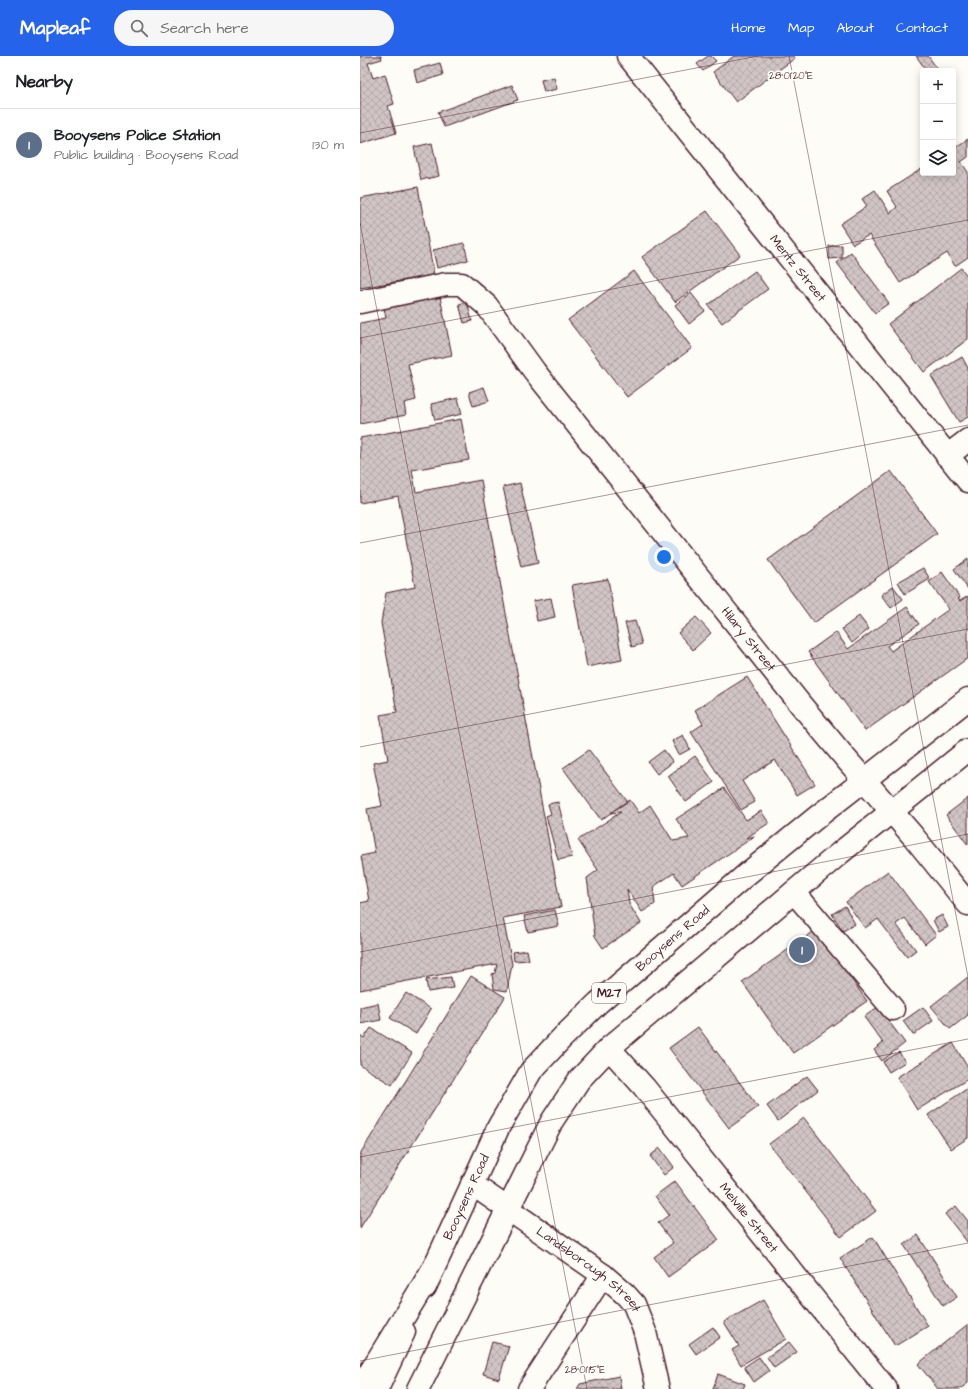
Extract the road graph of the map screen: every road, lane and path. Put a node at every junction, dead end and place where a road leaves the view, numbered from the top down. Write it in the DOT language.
graph roads {
  1 [pos="628,56"];
  2 [pos="360,302"];
  3 [pos="968,440"];
  4 [pos="947,456"];
  5 [pos="968,481"];
  6 [pos="968,699"];
  7 [pos="968,750"];
  8 [pos="865,780"];
  9 [pos="892,812"];
  10 [pos="794,892"];
  11 [pos="968,904"];
  12 [pos="893,1009"];
  13 [pos="609,1048"];
  14 [pos="472,1184"];
  15 [pos="508,1208"];
  16 [pos="433,1269"];
  17 [pos="602,1275"];
  18 [pos="878,1385"];
  19 [pos="360,1389"];
  20 [pos="377,1389"];
  21 [pos="418,1389"];
  22 [pos="530,1389"];
  23 [pos="658,1389"];
  1 -- 4 [label="main road, Mentz Street"];
  2 -- 8 [label="main road, Hilary Street"];
  3 -- 4 [label="main road"];
  4 -- 5 [label="main road, Mentz Street"];
  6 -- 8 [label="main road, Booysens Road / M27"];
  7 -- 9 [label="main road"];
  8 -- 9 [label="main road, Hilary Street"];
  8 -- 14 [label="main road, Booysens Road / M27"];
  9 -- 10 [label="main road"];
  9 -- 11 [label="main road, Hilary Street"];
  10 -- 12 [label="main road"];
  10 -- 13 [label="main road"];
  13 -- 15 [label="main road"];
  13 -- 18 [label="main road, Melville Street"];
  14 -- 15 [label="main road, Landsborough Street"];
  14 -- 16 [label="main road, Booysens Road / M27"];
  15 -- 17 [label="main road, Landsborough Street"];
  15 -- 21 [label="main road"];
  16 -- 19 [label="main road"];
  16 -- 20 [label="main road, Booysens Road / M27"];
  17 -- 22 [label="main road"];
  17 -- 23 [label="main road, Landsborough Street"];
}
